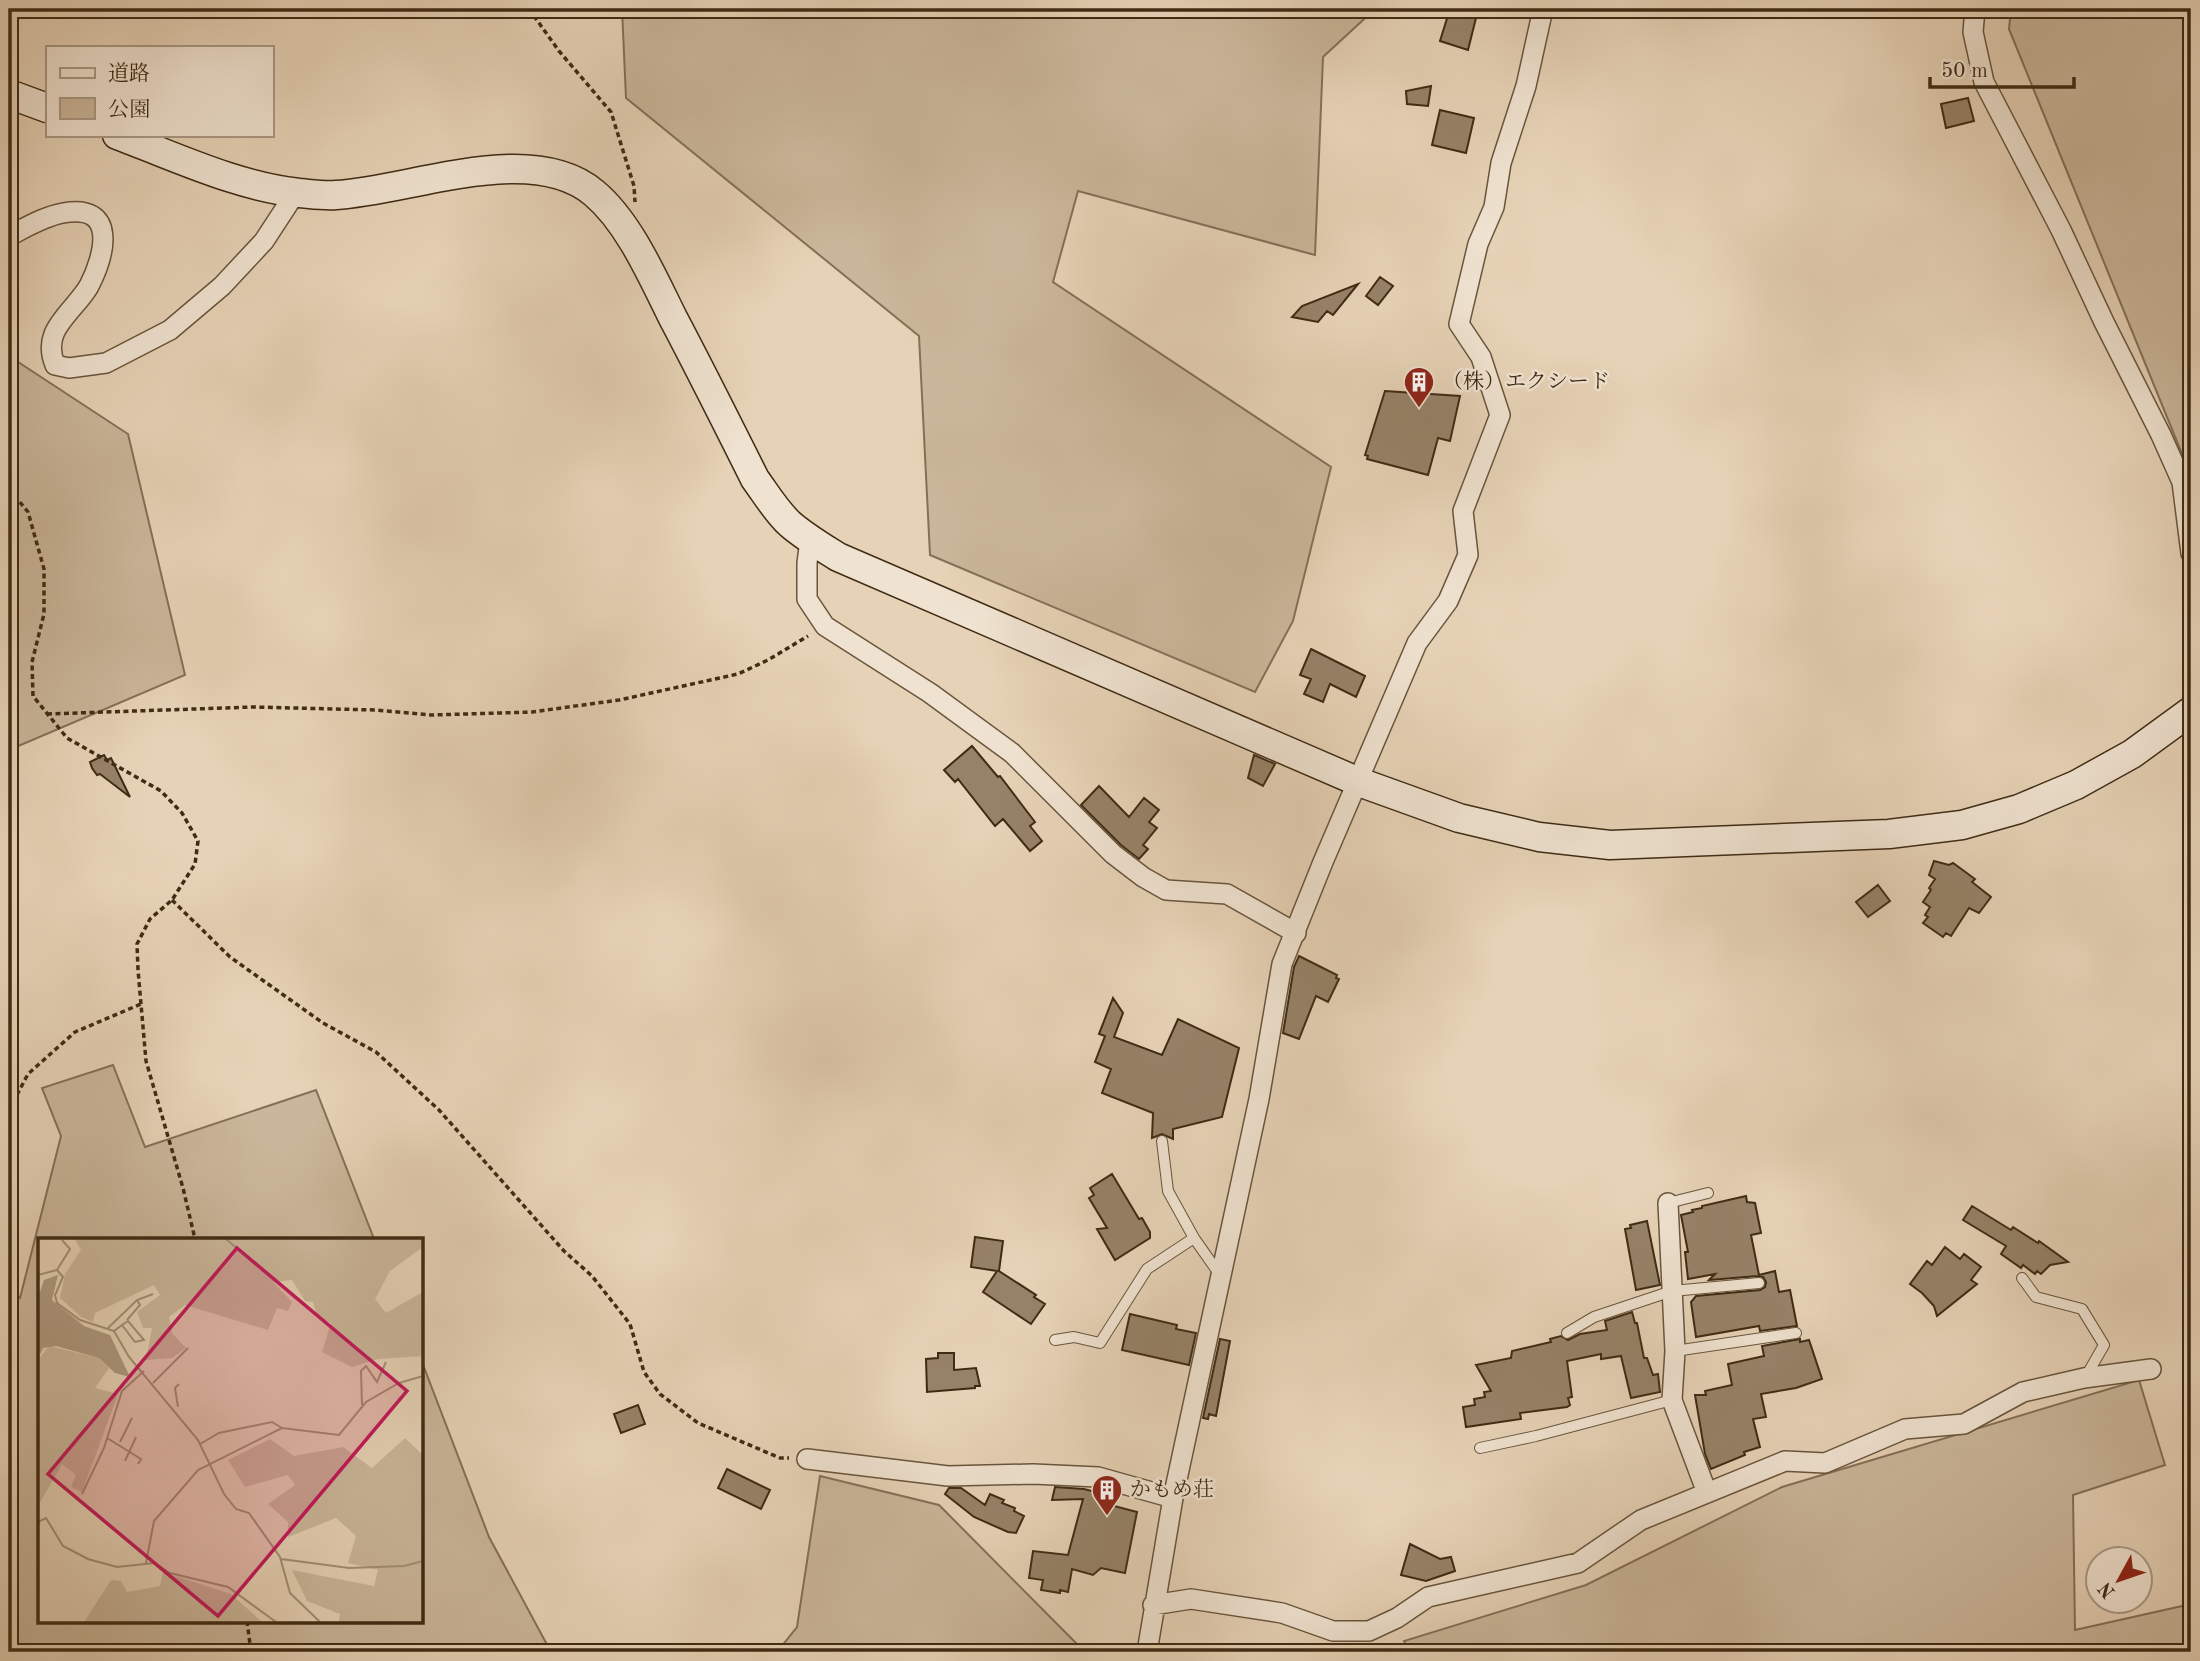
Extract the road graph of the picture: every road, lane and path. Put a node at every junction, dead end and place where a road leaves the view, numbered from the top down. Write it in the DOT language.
graph roads {
  1 [pos="529,9"];
  2 [pos="1543,9"];
  3 [pos="1975,9"];
  4 [pos="9,93"];
  5 [pos="46,108"];
  6 [pos="120,136"];
  7 [pos="296,192"];
  8 [pos="636,213"];
  9 [pos="9,236"];
  10 [pos="9,489"];
  11 [pos="810,540"];
  12 [pos="2191,553"];
  13 [pos="825,626"];
  14 [pos="2191,711"];
  15 [pos="47,714"];
  16 [pos="1359,782"];
  17 [pos="172,900"];
  18 [pos="1296,933"];
  19 [pos="141,1004"];
  20 [pos="9,1110"];
  21 [pos="1162,1141"];
  22 [pos="1708,1193"];
  23 [pos="1668,1203"];
  24 [pos="195,1238"];
  25 [pos="1194,1238"];
  26 [pos="1220,1275"];
  27 [pos="2022,1278"];
  28 [pos="1759,1283"];
  29 [pos="1672,1292"];
  30 [pos="1567,1333"];
  31 [pos="1796,1333"];
  32 [pos="1055,1340"];
  33 [pos="1675,1351"];
  34 [pos="2151,1370"];
  35 [pos="2084,1378"];
  36 [pos="1672,1400"];
  37 [pos="1480,1448"];
  38 [pos="807,1459"];
  39 [pos="1707,1493"];
  40 [pos="1172,1499"];
  41 [pos="1153,1605"];
  42 [pos="247,1622"];
  43 [pos="251,1652"];
  44 [pos="1147,1652"];
  1 -- 8 [label="path"];
  2 -- 16 [label="street"];
  3 -- 12 [label="street"];
  4 -- 5 [label="street"];
  6 -- 7 [label="street"];
  7 -- 9 [label="street"];
  7 -- 11 [label="street"];
  10 -- 15 [label="path"];
  11 -- 13 [label="street"];
  11 -- 16 [label="street"];
  13 -- 15 [label="path"];
  13 -- 18 [label="street"];
  14 -- 16 [label="street"];
  15 -- 17 [label="path"];
  16 -- 18 [label="street"];
  17 -- 19 [label="path"];
  17 -- 38 [label="path"];
  18 -- 26 [label="street"];
  19 -- 20 [label="path"];
  19 -- 24 [label="path"];
  21 -- 25 [label="lane"];
  22 -- 23 [label="lane"];
  23 -- 29 [label="street"];
  25 -- 26 [label="lane"];
  25 -- 32 [label="lane"];
  26 -- 40 [label="street"];
  27 -- 35 [label="lane"];
  28 -- 29 [label="lane"];
  29 -- 30 [label="lane"];
  29 -- 33 [label="street"];
  31 -- 33 [label="lane"];
  33 -- 36 [label="street"];
  34 -- 35 [label="street"];
  35 -- 39 [label="street"];
  36 -- 37 [label="lane"];
  36 -- 39 [label="street"];
  38 -- 40 [label="street"];
  39 -- 41 [label="street"];
  40 -- 41 [label="street"];
  41 -- 44 [label="street"];
  42 -- 43 [label="path"];
}
